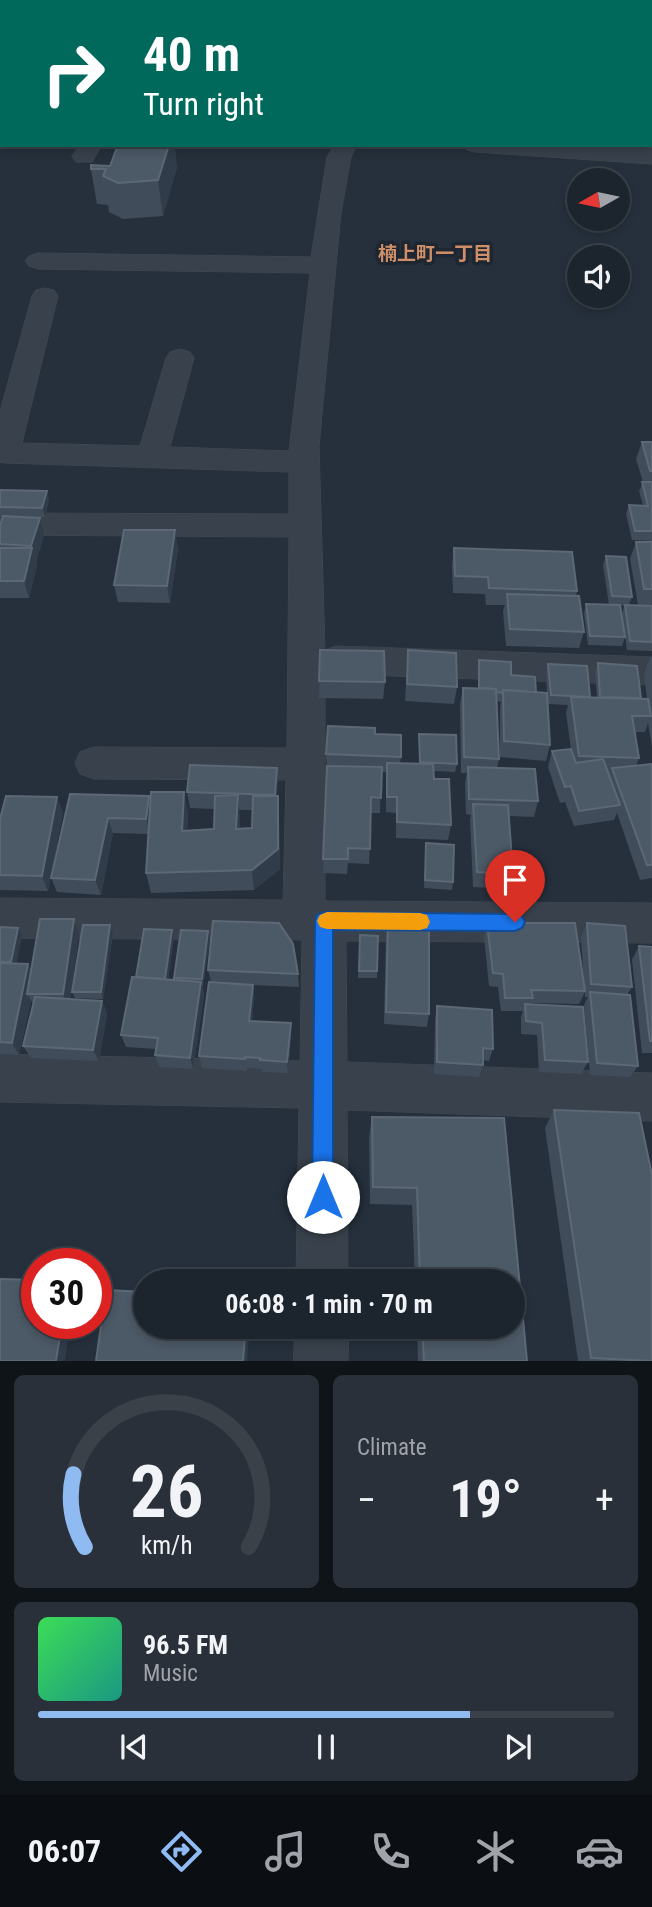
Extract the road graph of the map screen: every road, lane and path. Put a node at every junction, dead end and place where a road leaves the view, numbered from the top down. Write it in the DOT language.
graph roads {
  1 [pos="345,147"];
  2 [pos="498,147"];
  3 [pos="652,157"];
  4 [pos="45,236"];
  5 [pos="325,265"];
  6 [pos="37,281"];
  7 [pos="180,358"];
  8 [pos="2,453"];
  9 [pos="152,457"];
  10 [pos="303,462"];
  11 [pos="0,524"];
  12 [pos="304,526"];
  13 [pos="307,659"];
  14 [pos="652,671"];
  15 [pos="94,764"];
  16 [pos="306,764"];
  17 [pos="0,918"];
  18 [pos="314,921"];
  19 [pos="652,923"];
  20 [pos="0,1078"];
  21 [pos="323,1085"];
  22 [pos="652,1097"];
  23 [pos="322,1269"];
  24 [pos="322,1339"];
  25 [pos="321,1361"];
  1 -- 5 [label="street"];
  2 -- 3 [label="street"];
  4 -- 6 [label="street"];
  5 -- 6 [label="street"];
  5 -- 10 [label="street"];
  6 -- 8 [label="street"];
  7 -- 9 [label="street"];
  8 -- 9 [label="street"];
  9 -- 10 [label="street"];
  10 -- 12 [label="street"];
  11 -- 12 [label="street"];
  12 -- 13 [label="street"];
  13 -- 14 [label="street"];
  13 -- 16 [label="street"];
  15 -- 16 [label="street"];
  16 -- 18 [label="street"];
  17 -- 18 [label="street"];
  18 -- 19 [label="street"];
  18 -- 21 [label="street"];
  20 -- 21 [label="street"];
  21 -- 22 [label="street"];
  21 -- 23 [label="street"];
  24 -- 25 [label="street"];
}
